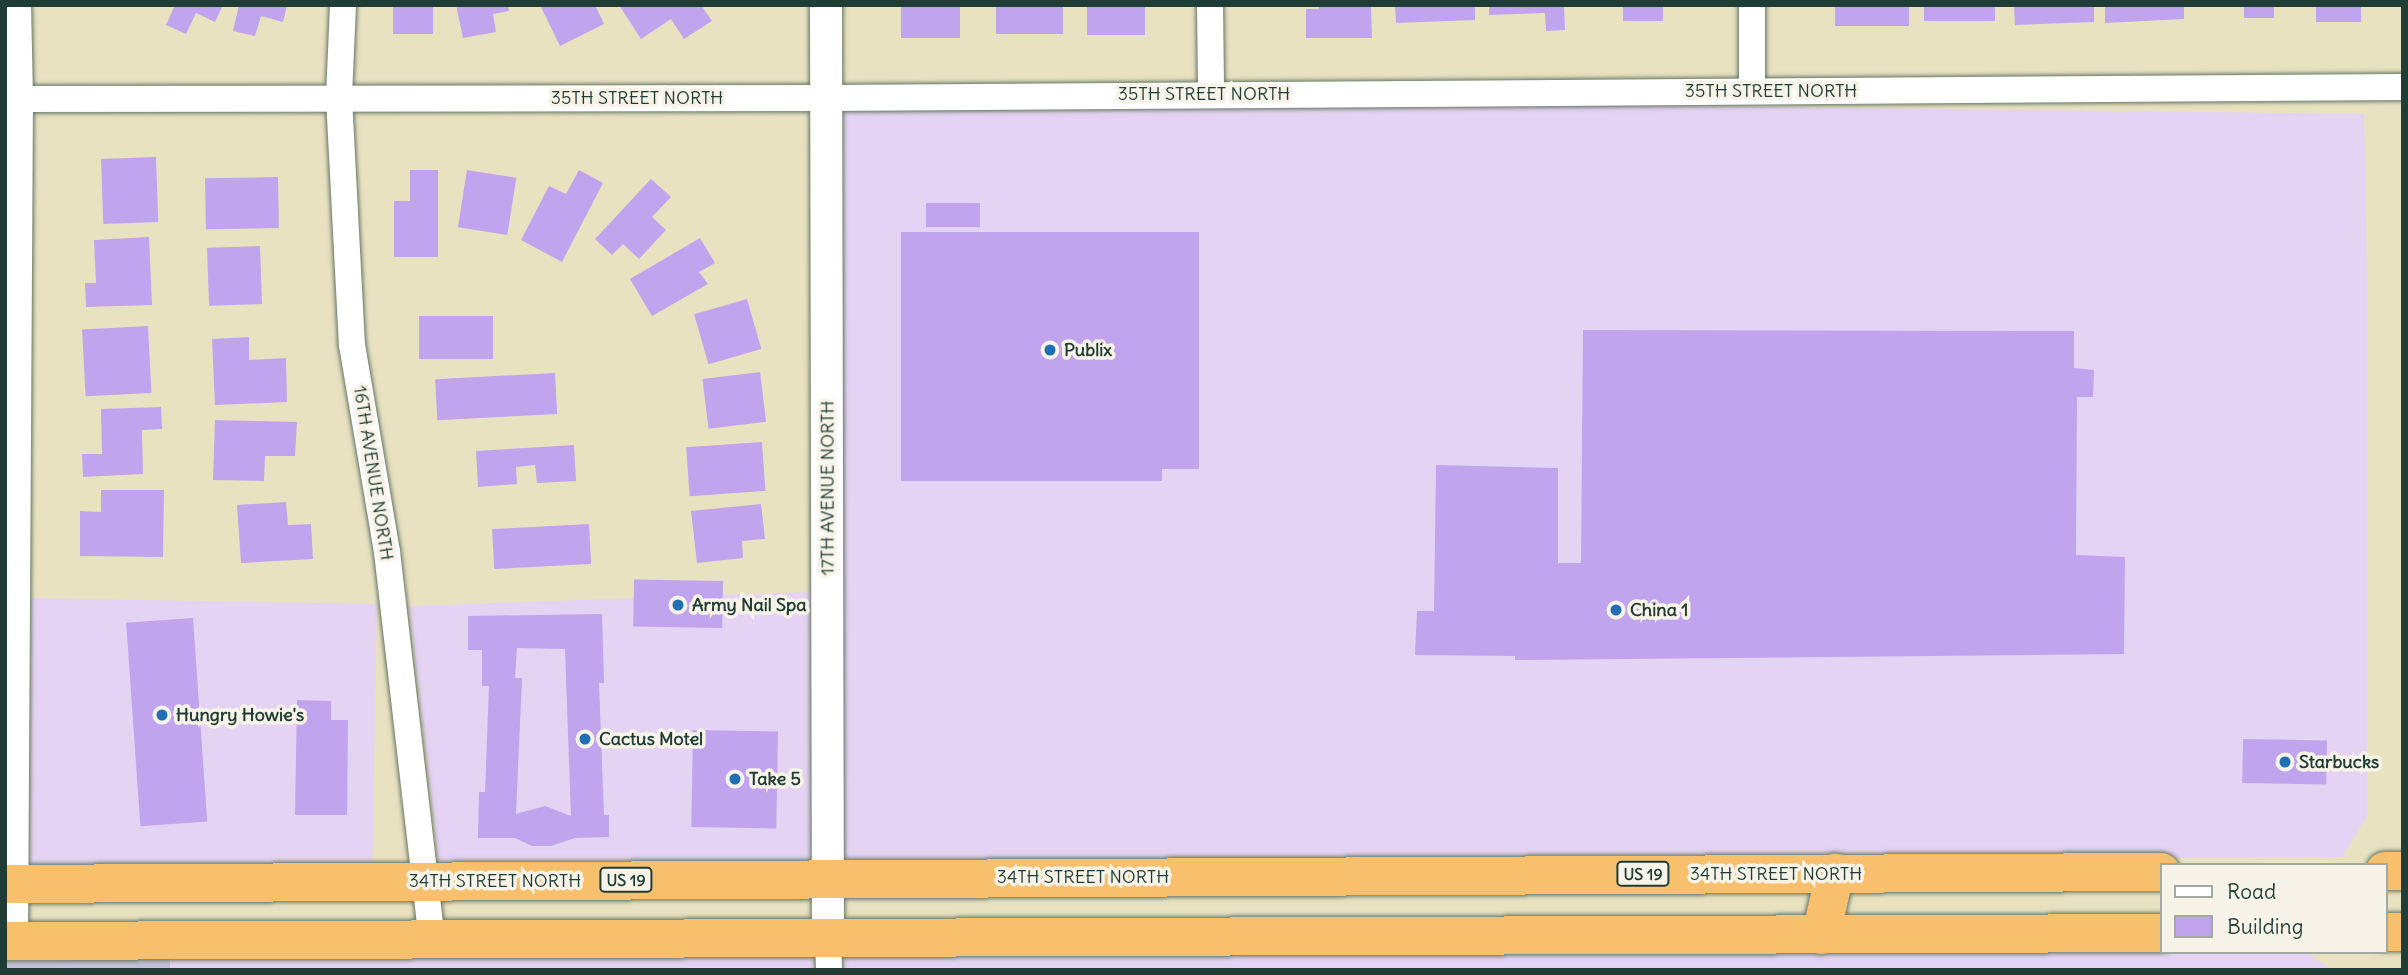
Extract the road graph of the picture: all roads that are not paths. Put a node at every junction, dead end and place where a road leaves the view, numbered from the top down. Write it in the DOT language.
graph roads {
  1 [pos="18,5"];
  2 [pos="343,5"];
  3 [pos="826,5"];
  4 [pos="1210,5"];
  5 [pos="1752,5"];
  6 [pos="2403,87"];
  7 [pos="1752,91"];
  8 [pos="1211,93"];
  9 [pos="339,98"];
  10 [pos="826,98"];
  11 [pos="13,99"];
  12 [pos="2160,872"];
  13 [pos="1835,873"];
  14 [pos="827,878"];
  15 [pos="425,882"];
  16 [pos="10,884"];
  17 [pos="2160,933"];
  18 [pos="1821,935"];
  19 [pos="432,940"];
  20 [pos="10,941"];
  21 [pos="829,955"];
  1 -- 11 [label="street"];
  2 -- 9 [label="street, 16TH AVENUE NORTH"];
  3 -- 10 [label="street, 17TH AVENUE NORTH"];
  4 -- 8 [label="street"];
  5 -- 7 [label="street"];
  6 -- 7 [label="street, 35TH STREET NORTH"];
  7 -- 8 [label="street, 35TH STREET NORTH"];
  8 -- 10 [label="street, 35TH STREET NORTH"];
  9 -- 10 [label="street, 35TH STREET NORTH"];
  9 -- 11 [label="street, 35TH STREET NORTH"];
  9 -- 15 [label="street, 16TH AVENUE NORTH"];
  10 -- 14 [label="street, 17TH AVENUE NORTH"];
  11 -- 16 [label="street"];
  12 -- 13 [label="highway, 34TH STREET NORTH / US 19"];
  13 -- 14 [label="highway, 34TH STREET NORTH / US 19"];
  13 -- 18 [label="highway"];
  14 -- 15 [label="highway, 34TH STREET NORTH / US 19"];
  14 -- 21 [label="street, 17TH AVENUE NORTH"];
  15 -- 16 [label="highway, 34TH STREET NORTH / US 19"];
  15 -- 19 [label="street, 16TH AVENUE NORTH"];
  16 -- 20 [label="street"];
  17 -- 18 [label="highway"];
  18 -- 21 [label="highway"];
  19 -- 20 [label="highway"];
  19 -- 21 [label="highway"];
}
